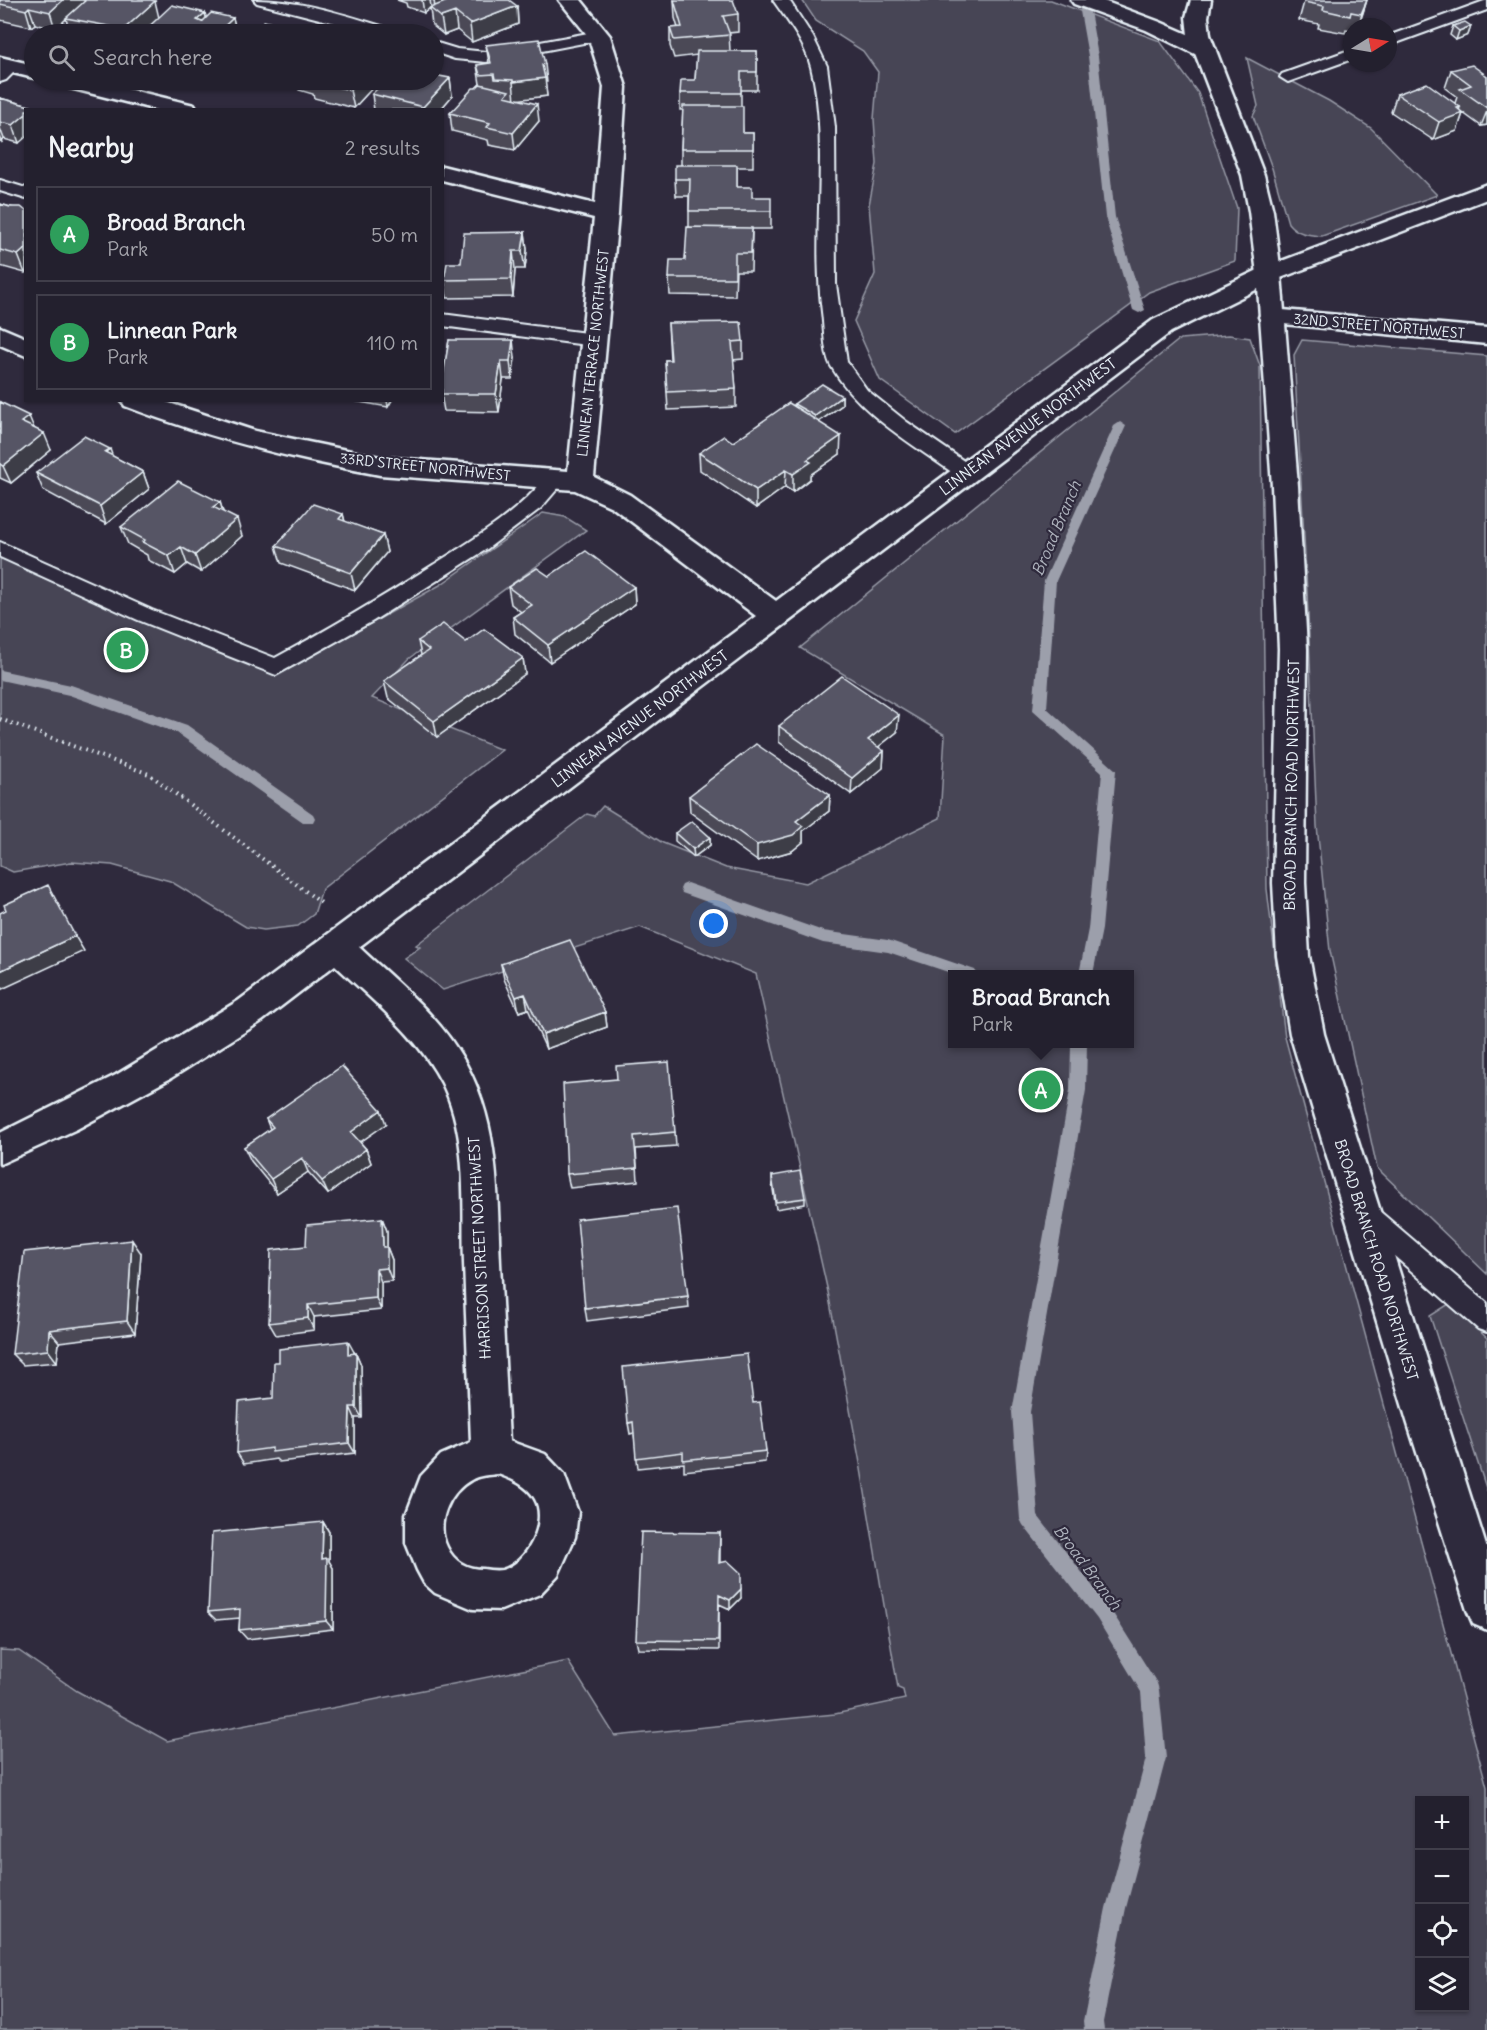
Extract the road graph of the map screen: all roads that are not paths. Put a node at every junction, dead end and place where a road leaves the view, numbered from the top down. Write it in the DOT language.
graph roads {
  1 [pos="262,0"];
  2 [pos="569,0"];
  3 [pos="781,0"];
  4 [pos="1081,0"];
  5 [pos="1202,0"];
  6 [pos="1487,5"];
  7 [pos="360,24"];
  8 [pos="599,36"];
  9 [pos="1397,38"];
  10 [pos="444,51"];
  11 [pos="1204,51"];
  12 [pos="1343,57"];
  13 [pos="4,69"];
  14 [pos="24,71"];
  15 [pos="1288,77"];
  16 [pos="106,90"];
  17 [pos="178,108"];
  18 [pos="444,174"];
  19 [pos="0,185"];
  20 [pos="1487,191"];
  21 [pos="24,193"];
  22 [pos="606,214"];
  23 [pos="1269,274"];
  24 [pos="1271,317"];
  25 [pos="444,320"];
  26 [pos="0,335"];
  27 [pos="1487,336"];
  28 [pos="594,340"];
  29 [pos="24,347"];
  30 [pos="140,402"];
  31 [pos="967,473"];
  32 [pos="568,480"];
  33 [pos="0,549"];
  34 [pos="776,616"];
  35 [pos="338,947"];
  36 [pos="0,1149"];
  37 [pos="1361,1211"];
  38 [pos="1487,1320"];
  39 [pos="491,1456"];
  40 [pos="1487,1610"];
  1 -- 7 [label="lane"];
  2 -- 8 [label="street, LINNEAN TERRACE NORTHWEST"];
  3 -- 31 [label="lane"];
  4 -- 11 [label="street"];
  5 -- 11 [label="street, BROAD BRANCH ROAD NORTHWEST"];
  6 -- 9 [label="lane"];
  8 -- 10 [label="lane"];
  8 -- 22 [label="street, LINNEAN TERRACE NORTHWEST"];
  11 -- 23 [label="street, BROAD BRANCH ROAD NORTHWEST"];
  12 -- 15 [label="lane"];
  13 -- 14 [label="street"];
  16 -- 17 [label="street"];
  18 -- 22 [label="street"];
  19 -- 21 [label="lane"];
  20 -- 23 [label="street"];
  22 -- 28 [label="street, LINNEAN TERRACE NORTHWEST"];
  23 -- 24 [label="street, BROAD BRANCH ROAD NORTHWEST"];
  23 -- 31 [label="street, LINNEAN AVENUE NORTHWEST"];
  24 -- 27 [label="street, 32ND STREET NORTHWEST"];
  24 -- 37 [label="street, BROAD BRANCH ROAD NORTHWEST"];
  25 -- 28 [label="lane"];
  26 -- 29 [label="street"];
  28 -- 32 [label="street, LINNEAN TERRACE NORTHWEST"];
  30 -- 32 [label="street, 33RD STREET NORTHWEST"];
  31 -- 34 [label="street, LINNEAN AVENUE NORTHWEST"];
  32 -- 33 [label="lane"];
  32 -- 34 [label="street"];
  34 -- 35 [label="street, LINNEAN AVENUE NORTHWEST"];
  35 -- 36 [label="street, LINNEAN AVENUE NORTHWEST"];
  35 -- 39 [label="street, HARRISON STREET NORTHWEST"];
  37 -- 38 [label="lane"];
  37 -- 40 [label="street, BROAD BRANCH ROAD NORTHWEST"];
}
